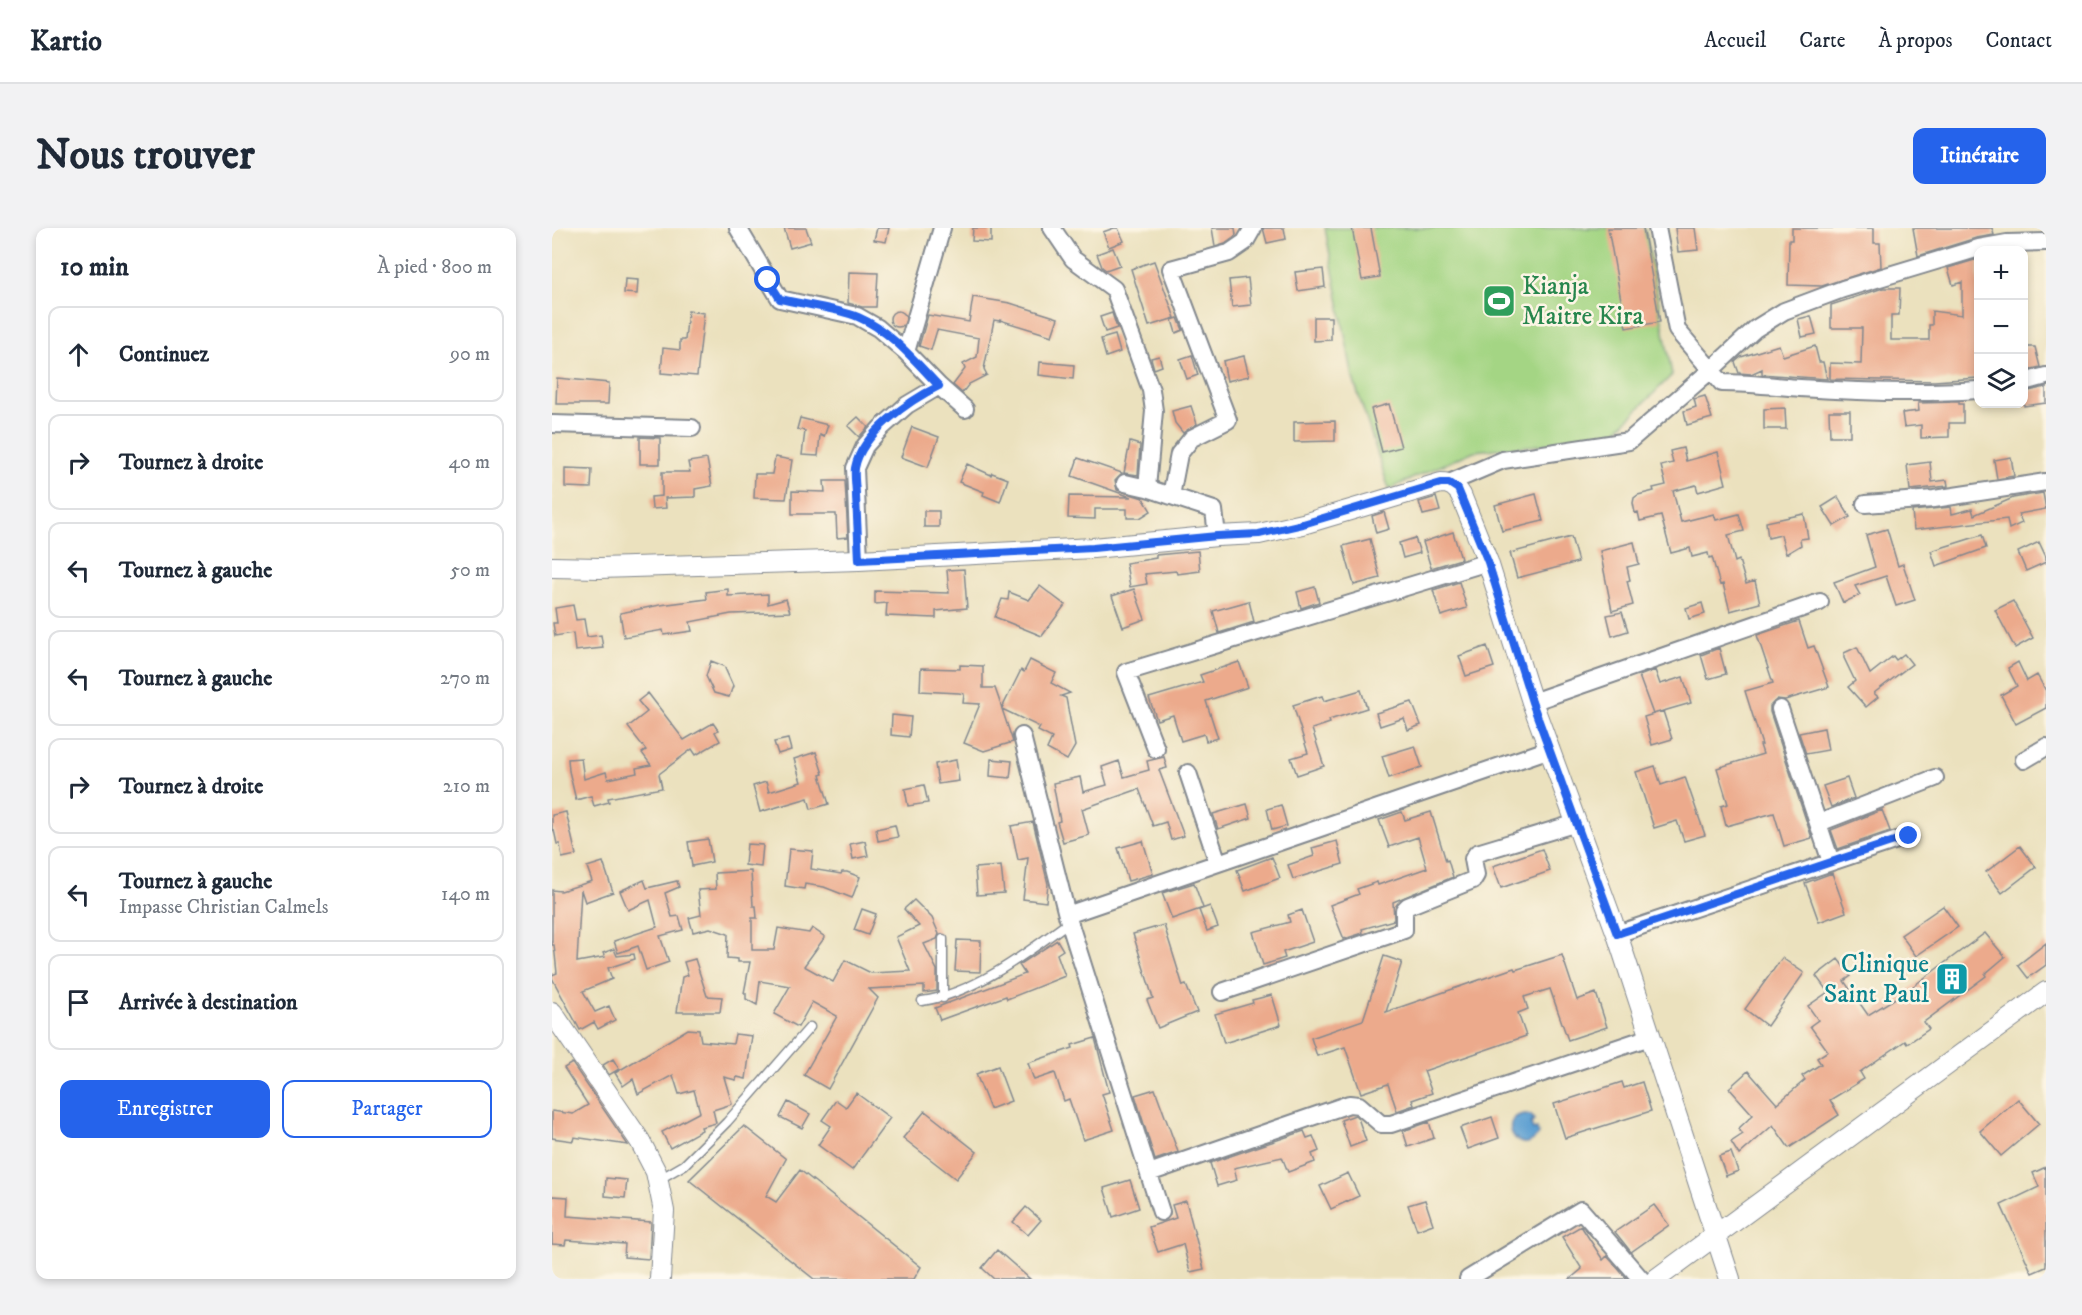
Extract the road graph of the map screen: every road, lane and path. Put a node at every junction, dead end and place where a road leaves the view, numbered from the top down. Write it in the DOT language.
graph roads {
  1 [pos="738,228"];
  2 [pos="942,228"];
  3 [pos="1052,228"];
  4 [pos="1253,228"];
  5 [pos="1657,228"];
  6 [pos="2046,242"];
  7 [pos="906,352"];
  8 [pos="1711,370"];
  9 [pos="2046,376"];
  10 [pos="2028,381"];
  11 [pos="939,386"];
  12 [pos="1974,390"];
  13 [pos="965,409"];
  14 [pos="552,424"];
  15 [pos="692,428"];
  16 [pos="1125,483"];
  17 [pos="1449,483"];
  18 [pos="2046,483"];
  19 [pos="1147,488"];
  20 [pos="1171,496"];
  21 [pos="1865,504"];
  22 [pos="1217,536"];
  23 [pos="859,560"];
  24 [pos="1488,562"];
  25 [pos="552,567"];
  26 [pos="1820,602"];
  27 [pos="1532,702"];
  28 [pos="1780,709"];
  29 [pos="1022,736"];
  30 [pos="2046,747"];
  31 [pos="1156,749"];
  32 [pos="1550,749"];
  33 [pos="2024,760"];
  34 [pos="1188,773"];
  35 [pos="1935,778"];
  36 [pos="1577,823"];
  37 [pos="1819,823"];
  38 [pos="1909,836"];
  39 [pos="1831,862"];
  40 [pos="1218,863"];
  41 [pos="1068,919"];
  42 [pos="1617,934"];
  43 [pos="943,939"];
  44 [pos="1222,992"];
  45 [pos="2046,992"];
  46 [pos="943,998"];
  47 [pos="922,1001"];
  48 [pos="552,1012"];
  49 [pos="810,1027"];
  50 [pos="1650,1037"];
  51 [pos="1149,1173"];
  52 [pos="658,1180"];
  53 [pos="1161,1212"];
  54 [pos="1715,1236"];
  55 [pos="660,1279"];
  56 [pos="1468,1279"];
  57 [pos="1641,1279"];
  58 [pos="1656,1279"];
  59 [pos="1730,1279"];
  1 -- 7 [label="street"];
  2 -- 7 [label="street"];
  3 -- 19 [label="street"];
  4 -- 20 [label="street"];
  5 -- 8 [label="street"];
  6 -- 8 [label="street"];
  7 -- 11 [label="street"];
  8 -- 12 [label="street"];
  8 -- 17 [label="street"];
  9 -- 10 [label="street"];
  11 -- 13 [label="street"];
  11 -- 23 [label="street"];
  14 -- 15 [label="street"];
  16 -- 19 [label="street"];
  17 -- 22 [label="street"];
  17 -- 24 [label="street"];
  18 -- 21 [label="street"];
  19 -- 20 [label="street"];
  20 -- 22 [label="street"];
  22 -- 23 [label="street"];
  23 -- 25 [label="street"];
  24 -- 27 [label="street"];
  24 -- 31 [label="street"];
  26 -- 27 [label="street"];
  27 -- 32 [label="street"];
  28 -- 37 [label="street"];
  29 -- 41 [label="street"];
  30 -- 33 [label="street"];
  32 -- 36 [label="street"];
  32 -- 40 [label="street"];
  34 -- 40 [label="street"];
  35 -- 37 [label="street"];
  36 -- 42 [label="street"];
  36 -- 44 [label="street"];
  37 -- 39 [label="street"];
  38 -- 39 [label="street"];
  39 -- 42 [label="street"];
  40 -- 41 [label="street"];
  41 -- 46 [label="lane"];
  41 -- 51 [label="street"];
  42 -- 50 [label="street"];
  43 -- 46 [label="lane"];
  45 -- 54 [label="street"];
  46 -- 47 [label="lane"];
  48 -- 52 [label="street"];
  49 -- 52 [label="lane"];
  50 -- 51 [label="street"];
  50 -- 54 [label="street"];
  51 -- 53 [label="street"];
  52 -- 55 [label="street"];
  54 -- 58 [label="street"];
  54 -- 59 [label="street"];
  56 -- 57 [label="street"];
}
